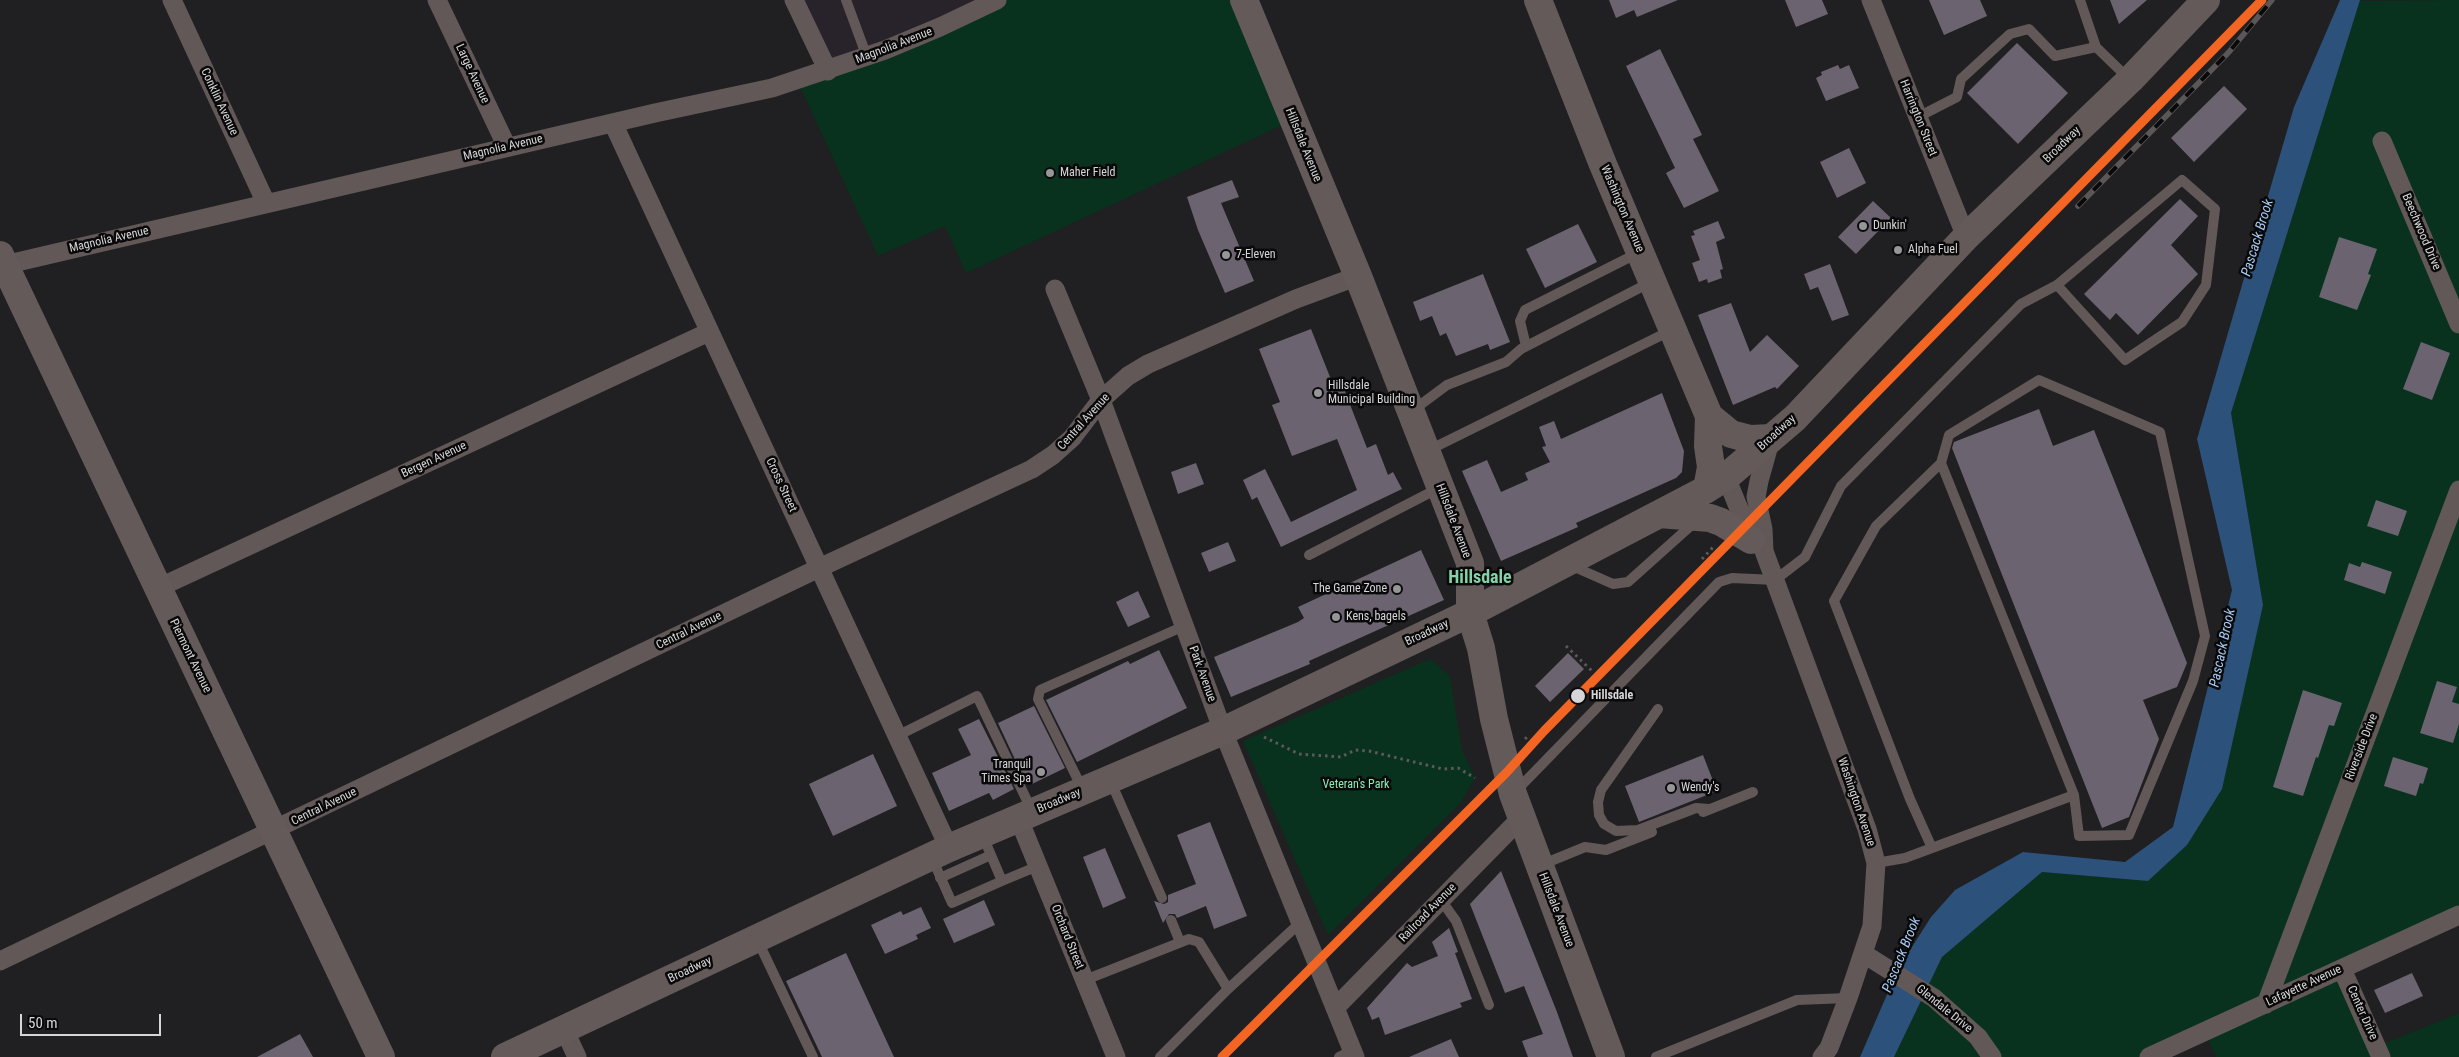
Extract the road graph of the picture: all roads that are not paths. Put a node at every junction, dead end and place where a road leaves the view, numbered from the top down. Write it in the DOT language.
graph roads {
  1 [pos="172,0"];
  2 [pos="437,0"];
  3 [pos="794,0"];
  4 [pos="846,0"];
  5 [pos="997,0"];
  6 [pos="1244,0"];
  7 [pos="1538,0"];
  8 [pos="1871,0"];
  9 [pos="2080,0"];
  10 [pos="2206,0"];
  11 [pos="2096,47"];
  12 [pos="867,57"];
  13 [pos="828,71"];
  14 [pos="2130,80"];
  15 [pos="1918,117"];
  16 [pos="613,123"];
  17 [pos="2382,141"];
  18 [pos="507,147"];
  19 [pos="266,204"];
  20 [pos="1966,237"];
  21 [pos="1640,252"];
  22 [pos="2,262"];
  23 [pos="1358,276"];
  24 [pos="1652,281"];
  25 [pos="2057,285"];
  26 [pos="1055,289"];
  27 [pos="2459,324"];
  28 [pos="1672,330"];
  29 [pos="709,332"];
  30 [pos="1526,346"];
  31 [pos="1101,400"];
  32 [pos="1411,412"];
  33 [pos="1709,416"];
  34 [pos="1771,438"];
  35 [pos="1426,451"];
  36 [pos="1941,463"];
  37 [pos="1716,483"];
  38 [pos="1440,488"];
  39 [pos="2459,490"];
  40 [pos="1659,514"];
  41 [pos="1700,517"];
  42 [pos="1757,546"];
  43 [pos="1309,555"];
  44 [pos="1566,564"];
  45 [pos="819,568"];
  46 [pos="1776,580"];
  47 [pos="158,588"];
  48 [pos="1470,613"];
  49 [pos="1184,626"];
  50 [pos="1658,709"];
  51 [pos="1233,726"];
  52 [pos="897,736"];
  53 [pos="1110,779"];
  54 [pos="1083,790"];
  55 [pos="1753,792"];
  56 [pos="2074,796"];
  57 [pos="1517,806"];
  58 [pos="1709,809"];
  59 [pos="1025,815"];
  60 [pos="275,830"];
  61 [pos="986,844"];
  62 [pos="1932,848"];
  63 [pos="940,861"];
  64 [pos="1876,863"];
  65 [pos="1038,866"];
  66 [pos="1539,866"];
  67 [pos="1002,881"];
  68 [pos="1162,898"];
  69 [pos="1441,900"];
  70 [pos="2459,915"];
  71 [pos="1171,920"];
  72 [pos="1301,922"];
  73 [pos="757,938"];
  74 [pos="1180,942"];
  75 [pos="1864,954"];
  76 [pos="0,961"];
  77 [pos="2342,969"];
  78 [pos="1084,980"];
  79 [pos="1228,989"];
  80 [pos="1848,998"];
  81 [pos="2266,1004"];
  82 [pos="1489,1005"];
  83 [pos="1335,1008"];
  84 [pos="564,1029"];
  85 [pos="1349,1055"];
  86 [pos="381,1057"];
  87 [pos="505,1057"];
  88 [pos="577,1057"];
  89 [pos="813,1057"];
  90 [pos="1116,1057"];
  91 [pos="1160,1057"];
  92 [pos="1611,1057"];
  93 [pos="1656,1057"];
  94 [pos="1822,1057"];
  95 [pos="1992,1057"];
  96 [pos="2149,1057"];
  97 [pos="2381,1057"];
  1 -- 19 [label="street, Conklin Avenue"];
  2 -- 18 [label="street, Large Avenue"];
  3 -- 13 [label="street"];
  4 -- 12 [label="lane"];
  5 -- 12 [label="street, Magnolia Avenue"];
  6 -- 23 [label="street, Hillsdale Avenue"];
  7 -- 21 [label="street, Washington Avenue"];
  8 -- 15 [label="street, Harrington Street"];
  9 -- 11 [label="lane"];
  10 -- 14 [label="street, Broadway"];
  11 -- 14 [label="lane"];
  11 -- 15 [label="lane"];
  12 -- 13 [label="street, Magnolia Avenue"];
  13 -- 16 [label="street, Magnolia Avenue"];
  14 -- 20 [label="street, Broadway"];
  15 -- 20 [label="street, Harrington Street"];
  16 -- 18 [label="street, Magnolia Avenue"];
  16 -- 29 [label="street, Cross Street"];
  17 -- 27 [label="street, Beechwood Drive"];
  18 -- 19 [label="street, Magnolia Avenue"];
  19 -- 22 [label="street, Magnolia Avenue"];
  20 -- 34 [label="street, Broadway"];
  21 -- 24 [label="street, Washington Avenue"];
  21 -- 30 [label="lane"];
  22 -- 47 [label="street, Piermont Avenue"];
  23 -- 31 [label="street, Central Avenue"];
  23 -- 32 [label="street, Hillsdale Avenue"];
  24 -- 28 [label="street, Washington Avenue"];
  24 -- 30 [label="lane"];
  25 -- 25 [label="lane"];
  25 -- 46 [label="lane"];
  26 -- 31 [label="street, Park Avenue"];
  28 -- 33 [label="street, Washington Avenue"];
  28 -- 35 [label="lane"];
  29 -- 45 [label="street, Cross Street"];
  29 -- 47 [label="street, Bergen Avenue"];
  30 -- 32 [label="lane"];
  31 -- 45 [label="street, Central Avenue"];
  31 -- 49 [label="street, Park Avenue"];
  32 -- 35 [label="street, Hillsdale Avenue"];
  33 -- 34 [label="street, Washington Avenue"];
  33 -- 37 [label="street, Washington Avenue"];
  34 -- 37 [label="street, Broadway"];
  34 -- 42 [label="street, Washington Avenue"];
  35 -- 38 [label="street, Hillsdale Avenue"];
  36 -- 56 [label="lane"];
  36 -- 56 [label="lane"];
  36 -- 62 [label="lane"];
  37 -- 40 [label="street, Broadway"];
  37 -- 42 [label="street, Washington Avenue"];
  38 -- 43 [label="lane"];
  38 -- 48 [label="street, Hillsdale Avenue"];
  39 -- 81 [label="street, Riverside Drive"];
  40 -- 41 [label="street"];
  40 -- 44 [label="street, Broadway"];
  41 -- 42 [label="street"];
  41 -- 44 [label="lane"];
  42 -- 46 [label="street, Washington Avenue"];
  44 -- 48 [label="street, Broadway"];
  45 -- 52 [label="street, Cross Street"];
  45 -- 60 [label="street, Central Avenue"];
  46 -- 57 [label="lane"];
  46 -- 64 [label="street, Washington Avenue"];
  47 -- 60 [label="street, Piermont Avenue"];
  48 -- 51 [label="street, Broadway"];
  48 -- 57 [label="street, Hillsdale Avenue"];
  49 -- 51 [label="street, Park Avenue"];
  49 -- 54 [label="lane"];
  50 -- 58 [label="lane"];
  51 -- 53 [label="street, Broadway"];
  51 -- 72 [label="street, Park Avenue"];
  52 -- 59 [label="lane"];
  52 -- 63 [label="street, Cross Street"];
  53 -- 54 [label="street, Broadway"];
  53 -- 68 [label="lane"];
  54 -- 59 [label="street, Broadway"];
  55 -- 58 [label="lane"];
  56 -- 62 [label="lane"];
  57 -- 66 [label="street, Hillsdale Avenue"];
  57 -- 69 [label="street, Railroad Avenue"];
  58 -- 66 [label="lane"];
  59 -- 61 [label="street, Broadway"];
  59 -- 65 [label="street, Orchard Street"];
  60 -- 76 [label="street, Central Avenue"];
  60 -- 86 [label="street, Piermont Avenue"];
  61 -- 63 [label="street, Broadway"];
  61 -- 67 [label="lane"];
  62 -- 64 [label="lane"];
  63 -- 67 [label="lane"];
  63 -- 73 [label="street, Broadway"];
  64 -- 75 [label="street, Washington Avenue"];
  65 -- 67 [label="lane"];
  65 -- 78 [label="street, Orchard Street"];
  66 -- 92 [label="street, Hillsdale Avenue"];
  69 -- 82 [label="lane"];
  69 -- 83 [label="street, Railroad Avenue"];
  70 -- 77 [label="street, Lafayette Avenue"];
  71 -- 74 [label="lane"];
  72 -- 79 [label="lane"];
  72 -- 83 [label="street, Park Avenue"];
  73 -- 84 [label="street, Broadway"];
  73 -- 89 [label="lane"];
  74 -- 78 [label="lane"];
  74 -- 79 [label="lane"];
  75 -- 80 [label="street, Washington Avenue"];
  75 -- 95 [label="street, Glendale Drive"];
  77 -- 81 [label="street, Lafayette Avenue"];
  77 -- 97 [label="street, Center Drive"];
  78 -- 90 [label="street, Orchard Street"];
  79 -- 91 [label="lane"];
  80 -- 93 [label="lane"];
  80 -- 94 [label="street, Washington Avenue"];
  81 -- 96 [label="street, Lafayette Avenue"];
  83 -- 85 [label="street, Park Avenue"];
  84 -- 87 [label="street, Broadway"];
  84 -- 88 [label="street"];
}
